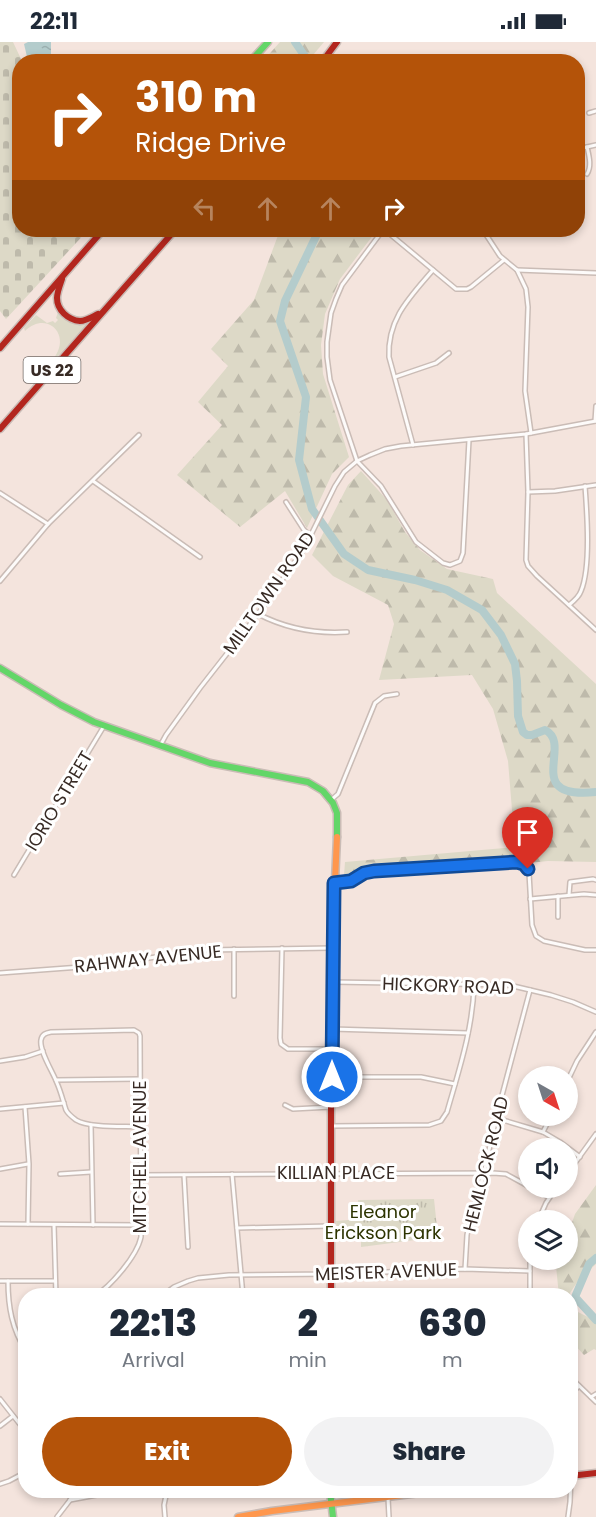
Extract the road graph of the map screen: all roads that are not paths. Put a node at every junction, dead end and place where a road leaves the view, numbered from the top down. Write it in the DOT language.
graph roads {
  1 [pos="268,42"];
  2 [pos="337,42"];
  3 [pos="257,54"];
  4 [pos="328,54"];
  5 [pos="596,111"];
  6 [pos="590,113"];
  7 [pos="596,145"];
  8 [pos="587,147"];
  9 [pos="587,174"];
  10 [pos="97,237"];
  11 [pos="170,237"];
  12 [pos="379,237"];
  13 [pos="393,237"];
  14 [pos="488,237"];
  15 [pos="504,260"];
  16 [pos="433,270"];
  17 [pos="517,270"];
  18 [pos="596,273"];
  19 [pos="63,276"];
  20 [pos="104,311"];
  21 [pos="0,348"];
  22 [pos="449,353"];
  23 [pos="395,378"];
  24 [pos="596,406"];
  25 [pos="596,421"];
  26 [pos="0,429"];
  27 [pos="531,433"];
  28 [pos="526,434"];
  29 [pos="139,435"];
  30 [pos="469,440"];
  31 [pos="413,445"];
  32 [pos="357,461"];
  33 [pos="93,481"];
  34 [pos="596,484"];
  35 [pos="585,486"];
  36 [pos="528,492"];
  37 [pos="0,493"];
  38 [pos="286,502"];
  39 [pos="48,524"];
  40 [pos="311,536"];
  41 [pos="200,557"];
  42 [pos="0,581"];
  43 [pos="569,605"];
  44 [pos="258,614"];
  45 [pos="596,630"];
  46 [pos="347,632"];
  47 [pos="0,668"];
  48 [pos="397,694"];
  49 [pos="104,726"];
  50 [pos="160,746"];
  51 [pos="331,800"];
  52 [pos="14,875"];
  53 [pos="596,880"];
  54 [pos="334,883"];
  55 [pos="570,895"];
  56 [pos="596,895"];
  57 [pos="558,896"];
  58 [pos="530,899"];
  59 [pos="558,917"];
  60 [pos="282,948"];
  61 [pos="332,948"];
  62 [pos="234,950"];
  63 [pos="596,950"];
  64 [pos="0,973"];
  65 [pos="333,982"];
  66 [pos="474,985"];
  67 [pos="530,990"];
  68 [pos="234,996"];
  69 [pos="596,1012"];
  70 [pos="332,1029"];
  71 [pos="596,1032"];
  72 [pos="468,1033"];
  73 [pos="332,1049"];
  74 [pos="43,1051"];
  75 [pos="0,1060"];
  76 [pos="575,1066"];
  77 [pos="332,1077"];
  78 [pos="140,1078"];
  79 [pos="57,1080"];
  80 [pos="455,1084"];
  81 [pos="64,1103"];
  82 [pos="285,1105"];
  83 [pos="25,1107"];
  84 [pos="331,1107"];
  85 [pos="0,1109"];
  86 [pos="496,1118"];
  87 [pos="91,1125"];
  88 [pos="331,1126"];
  89 [pos="546,1126"];
  90 [pos="140,1127"];
  91 [pos="543,1132"];
  92 [pos="596,1134"];
  93 [pos="580,1157"];
  94 [pos="578,1160"];
  95 [pos="29,1164"];
  96 [pos="0,1169"];
  97 [pos="91,1172"];
  98 [pos="60,1173"];
  99 [pos="331,1173"];
  100 [pos="484,1173"];
  101 [pos="232,1174"];
  102 [pos="141,1175"];
  103 [pos="184,1175"];
  104 [pos="518,1180"];
  105 [pos="549,1198"];
  106 [pos="543,1210"];
  107 [pos="0,1224"];
  108 [pos="28,1224"];
  109 [pos="54,1225"];
  110 [pos="93,1225"];
  111 [pos="141,1225"];
  112 [pos="332,1226"];
  113 [pos="237,1228"];
  114 [pos="188,1247"];
  115 [pos="465,1269"];
  116 [pos="530,1271"];
  117 [pos="332,1274"];
  118 [pos="242,1275"];
  119 [pos="0,1281"];
  120 [pos="8,1281"];
  121 [pos="55,1281"];
  122 [pos="55,1288"];
  123 [pos="105,1288"];
  124 [pos="174,1288"];
  125 [pos="243,1288"];
  126 [pos="332,1288"];
  127 [pos="530,1288"];
  128 [pos="18,1338"];
  129 [pos="580,1386"];
  130 [pos="596,1394"];
  131 [pos="591,1397"];
  132 [pos="0,1399"];
  133 [pos="596,1402"];
  134 [pos="14,1416"];
  135 [pos="18,1421"];
  136 [pos="0,1426"];
  137 [pos="596,1473"];
  138 [pos="578,1474"];
  139 [pos="18,1476"];
  140 [pos="0,1484"];
  141 [pos="81,1498"];
  142 [pos="166,1498"];
  143 [pos="331,1498"];
  144 [pos="359,1498"];
  145 [pos="388,1498"];
  146 [pos="570,1498"];
  147 [pos="70,1500"];
  148 [pos="332,1504"];
  149 [pos="243,1516"];
  150 [pos="57,1517"];
  151 [pos="165,1517"];
  152 [pos="333,1517"];
  153 [pos="389,1517"];
  154 [pos="568,1517"];
  1 -- 3 [label="main road"];
  2 -- 4 [label="main road"];
  5 -- 6 [label="street"];
  7 -- 8 [label="street"];
  8 -- 9 [label="street"];
  10 -- 19 [label="main road, US 22"];
  11 -- 20 [label="main road, US 22"];
  12 -- 32 [label="street"];
  13 -- 16 [label="street"];
  14 -- 15 [label="street"];
  15 -- 16 [label="street"];
  15 -- 17 [label="street"];
  16 -- 23 [label="street"];
  17 -- 18 [label="street"];
  17 -- 27 [label="street"];
  19 -- 20 [label="main road"];
  19 -- 21 [label="main road, US 22"];
  20 -- 26 [label="main road, US 22"];
  22 -- 23 [label="street"];
  23 -- 31 [label="street"];
  24 -- 25 [label="street"];
  25 -- 27 [label="street, MILLTOWN ROAD"];
  27 -- 28 [label="street, MILLTOWN ROAD"];
  28 -- 30 [label="street, MILLTOWN ROAD"];
  28 -- 36 [label="street"];
  29 -- 33 [label="street"];
  30 -- 31 [label="street, MILLTOWN ROAD"];
  30 -- 32 [label="street"];
  31 -- 32 [label="street, MILLTOWN ROAD"];
  32 -- 40 [label="street, MILLTOWN ROAD"];
  33 -- 39 [label="street"];
  33 -- 41 [label="street"];
  34 -- 35 [label="street"];
  35 -- 36 [label="street"];
  35 -- 43 [label="street"];
  36 -- 43 [label="street"];
  37 -- 39 [label="street"];
  38 -- 40 [label="street"];
  39 -- 42 [label="street"];
  40 -- 44 [label="street, MILLTOWN ROAD"];
  43 -- 45 [label="street"];
  44 -- 46 [label="street"];
  44 -- 50 [label="street, MILLTOWN ROAD"];
  47 -- 49 [label="main road"];
  48 -- 51 [label="street"];
  49 -- 50 [label="main road"];
  49 -- 52 [label="street, IORIO STREET"];
  50 -- 51 [label="main road"];
  51 -- 54 [label="main road"];
  53 -- 55 [label="street"];
  54 -- 58 [label="street"];
  54 -- 61 [label="main road"];
  55 -- 56 [label="street"];
  55 -- 57 [label="street"];
  57 -- 58 [label="street"];
  57 -- 59 [label="street"];
  58 -- 63 [label="street"];
  60 -- 61 [label="street, RAHWAY AVENUE"];
  60 -- 62 [label="street, RAHWAY AVENUE"];
  60 -- 73 [label="street"];
  61 -- 65 [label="main road"];
  62 -- 64 [label="street, RAHWAY AVENUE"];
  62 -- 68 [label="street"];
  65 -- 66 [label="street, HICKORY ROAD"];
  65 -- 70 [label="main road"];
  66 -- 67 [label="street, HICKORY ROAD"];
  66 -- 72 [label="street"];
  67 -- 69 [label="street, HICKORY ROAD"];
  67 -- 86 [label="street, HEMLOCK ROAD"];
  70 -- 72 [label="street"];
  70 -- 73 [label="main road"];
  71 -- 76 [label="street"];
  72 -- 80 [label="street"];
  73 -- 77 [label="main road"];
  74 -- 75 [label="street"];
  74 -- 78 [label="street, MITCHELL AVENUE"];
  74 -- 79 [label="street"];
  77 -- 80 [label="street"];
  77 -- 84 [label="main road"];
  78 -- 79 [label="street"];
  78 -- 90 [label="street, MITCHELL AVENUE"];
  79 -- 81 [label="street"];
  80 -- 88 [label="street"];
  81 -- 83 [label="street"];
  81 -- 87 [label="street"];
  82 -- 84 [label="street"];
  83 -- 85 [label="street"];
  83 -- 95 [label="street"];
  84 -- 88 [label="main road"];
  86 -- 91 [label="street"];
  86 -- 100 [label="street, HEMLOCK ROAD"];
  87 -- 90 [label="street"];
  87 -- 97 [label="street"];
  88 -- 99 [label="main road"];
  89 -- 91 [label="street"];
  90 -- 102 [label="street, MITCHELL AVENUE"];
  91 -- 93 [label="street"];
  92 -- 93 [label="street"];
  93 -- 94 [label="street"];
  95 -- 96 [label="street"];
  95 -- 108 [label="street"];
  97 -- 98 [label="street"];
  97 -- 110 [label="street"];
  99 -- 100 [label="street, KILLIAN PLACE"];
  99 -- 101 [label="street, KILLIAN PLACE"];
  99 -- 112 [label="main road"];
  100 -- 104 [label="street, KILLIAN PLACE"];
  100 -- 115 [label="street, HEMLOCK ROAD"];
  101 -- 103 [label="street, KILLIAN PLACE"];
  101 -- 113 [label="street"];
  102 -- 103 [label="street, KILLIAN PLACE"];
  102 -- 111 [label="street, MITCHELL AVENUE"];
  103 -- 114 [label="street"];
  105 -- 106 [label="street"];
  107 -- 108 [label="street"];
  108 -- 109 [label="street"];
  109 -- 110 [label="street"];
  109 -- 121 [label="street"];
  110 -- 111 [label="street"];
  111 -- 123 [label="street, MITCHELL AVENUE"];
  112 -- 113 [label="street"];
  112 -- 117 [label="main road"];
  113 -- 118 [label="street"];
  115 -- 116 [label="street, MEISTER AVENUE"];
  115 -- 117 [label="street, MEISTER AVENUE"];
  116 -- 127 [label="street"];
  117 -- 118 [label="street, MEISTER AVENUE"];
  117 -- 126 [label="main road"];
  118 -- 124 [label="street, MEISTER AVENUE"];
  118 -- 125 [label="street"];
  119 -- 120 [label="street"];
  120 -- 121 [label="street"];
  120 -- 128 [label="street"];
  121 -- 122 [label="street"];
  129 -- 131 [label="street"];
  130 -- 131 [label="street"];
  131 -- 133 [label="street"];
  132 -- 134 [label="street"];
  134 -- 135 [label="street"];
  134 -- 136 [label="street"];
  137 -- 138 [label="main road"];
  139 -- 140 [label="street"];
  141 -- 147 [label="street"];
  142 -- 151 [label="street"];
  143 -- 148 [label="main road"];
  144 -- 148 [label="main road"];
  145 -- 153 [label="street"];
  146 -- 154 [label="street"];
  147 -- 150 [label="street"];
  148 -- 149 [label="main road"];
  148 -- 152 [label="main road"];
}
